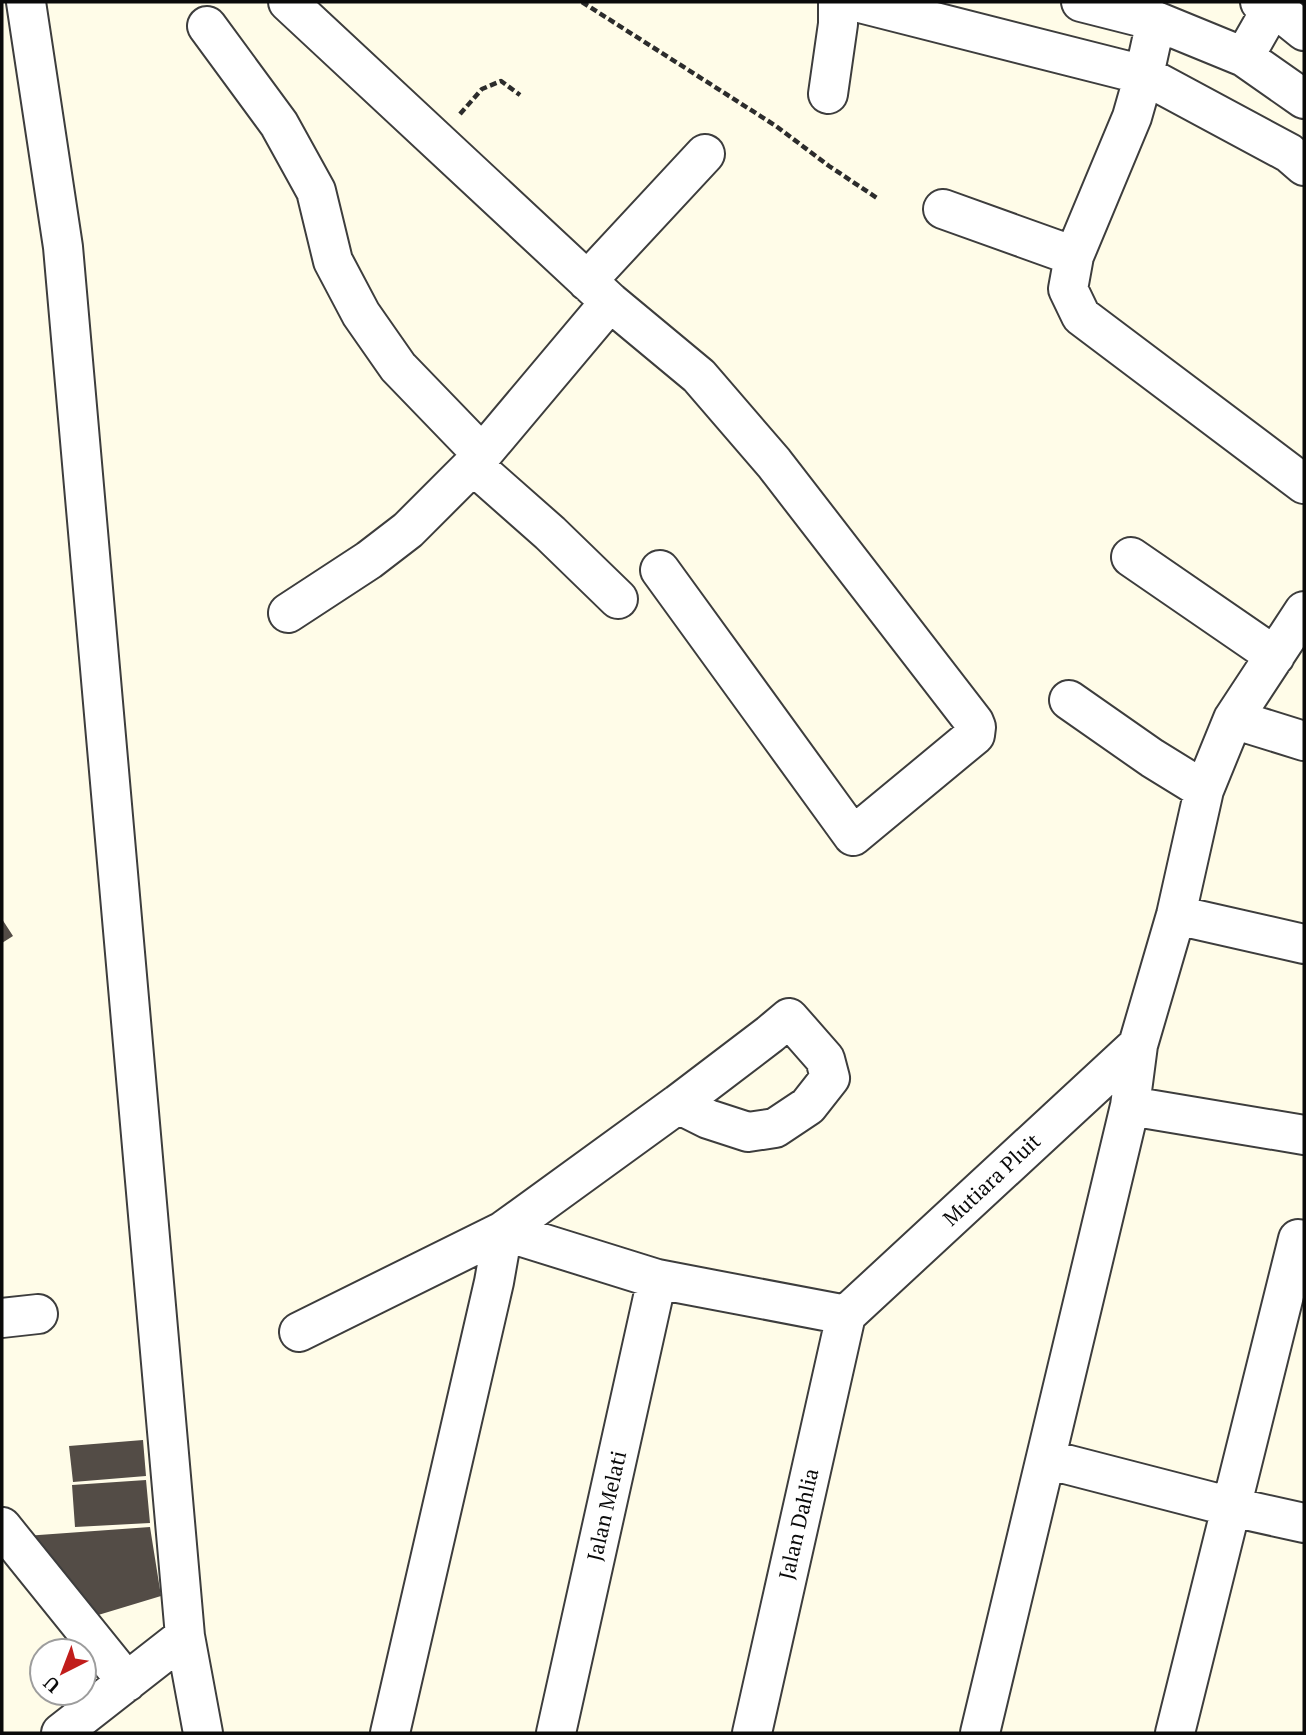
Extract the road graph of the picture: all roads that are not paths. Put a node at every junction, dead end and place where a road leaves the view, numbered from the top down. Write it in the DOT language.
graph roads {
  1 [pos="26,2"];
  2 [pos="288,2"];
  3 [pos="838,2"];
  4 [pos="856,2"];
  5 [pos="1081,2"];
  6 [pos="1266,4"];
  7 [pos="1156,21"];
  8 [pos="207,26"];
  9 [pos="1304,31"];
  10 [pos="1244,57"];
  11 [pos="1144,75"];
  12 [pos="828,94"];
  13 [pos="1304,99"];
  14 [pos="705,154"];
  15 [pos="1304,166"];
  16 [pos="943,209"];
  17 [pos="1074,256"];
  18 [pos="599,291"];
  19 [pos="477,459"];
  20 [pos="1304,484"];
  21 [pos="1131,557"];
  22 [pos="660,570"];
  23 [pos="618,598"];
  24 [pos="1304,611"];
  25 [pos="288,612"];
  26 [pos="1275,656"];
  27 [pos="1069,700"];
  28 [pos="1233,719"];
  29 [pos="1304,741"];
  30 [pos="1205,790"];
  31 [pos="1176,915"];
  32 [pos="1304,944"];
  33 [pos="1138,1045"];
  34 [pos="678,1104"];
  35 [pos="1130,1106"];
  36 [pos="1304,1135"];
  37 [pos="503,1231"];
  38 [pos="1298,1239"];
  39 [pos="657,1279"];
  40 [pos="846,1315"];
  41 [pos="299,1332"];
  42 [pos="1046,1459"];
  43 [pos="1232,1507"];
  44 [pos="3,1519"];
  45 [pos="1304,1523"];
  46 [pos="184,1636"];
  47 [pos="127,1682"];
  48 [pos="61,1733"];
  49 [pos="203,1733"];
  50 [pos="390,1733"];
  51 [pos="556,1733"];
  52 [pos="752,1733"];
  53 [pos="980,1733"];
  54 [pos="1175,1733"];
  1 -- 46 [label="street"];
  2 -- 18 [label="street"];
  3 -- 12 [label="street"];
  4 -- 11 [label="street"];
  5 -- 7 [label="street"];
  6 -- 9 [label="street"];
  6 -- 10 [label="street"];
  7 -- 10 [label="street"];
  7 -- 11 [label="street"];
  8 -- 19 [label="street"];
  10 -- 13 [label="street"];
  11 -- 15 [label="street"];
  11 -- 17 [label="street"];
  14 -- 18 [label="street"];
  16 -- 17 [label="street"];
  17 -- 20 [label="street"];
  18 -- 19 [label="street"];
  18 -- 22 [label="street"];
  19 -- 23 [label="street"];
  19 -- 25 [label="street"];
  21 -- 26 [label="street"];
  24 -- 26 [label="street"];
  26 -- 28 [label="street"];
  27 -- 30 [label="street"];
  28 -- 29 [label="street"];
  28 -- 30 [label="street"];
  30 -- 31 [label="street"];
  31 -- 32 [label="street"];
  31 -- 33 [label="street"];
  33 -- 35 [label="street"];
  33 -- 40 [label="street, Mutiara Pluit"];
  34 -- 37 [label="street"];
  35 -- 36 [label="street"];
  35 -- 42 [label="street"];
  37 -- 39 [label="street"];
  37 -- 41 [label="street"];
  37 -- 50 [label="street"];
  38 -- 43 [label="street"];
  39 -- 40 [label="street"];
  39 -- 51 [label="street, Jalan Melati"];
  40 -- 52 [label="street, Jalan Dahlia"];
  42 -- 43 [label="street"];
  42 -- 53 [label="street"];
  43 -- 45 [label="street"];
  43 -- 54 [label="street"];
  44 -- 47 [label="street"];
  46 -- 47 [label="street"];
  46 -- 49 [label="street"];
  47 -- 48 [label="street"];
}
